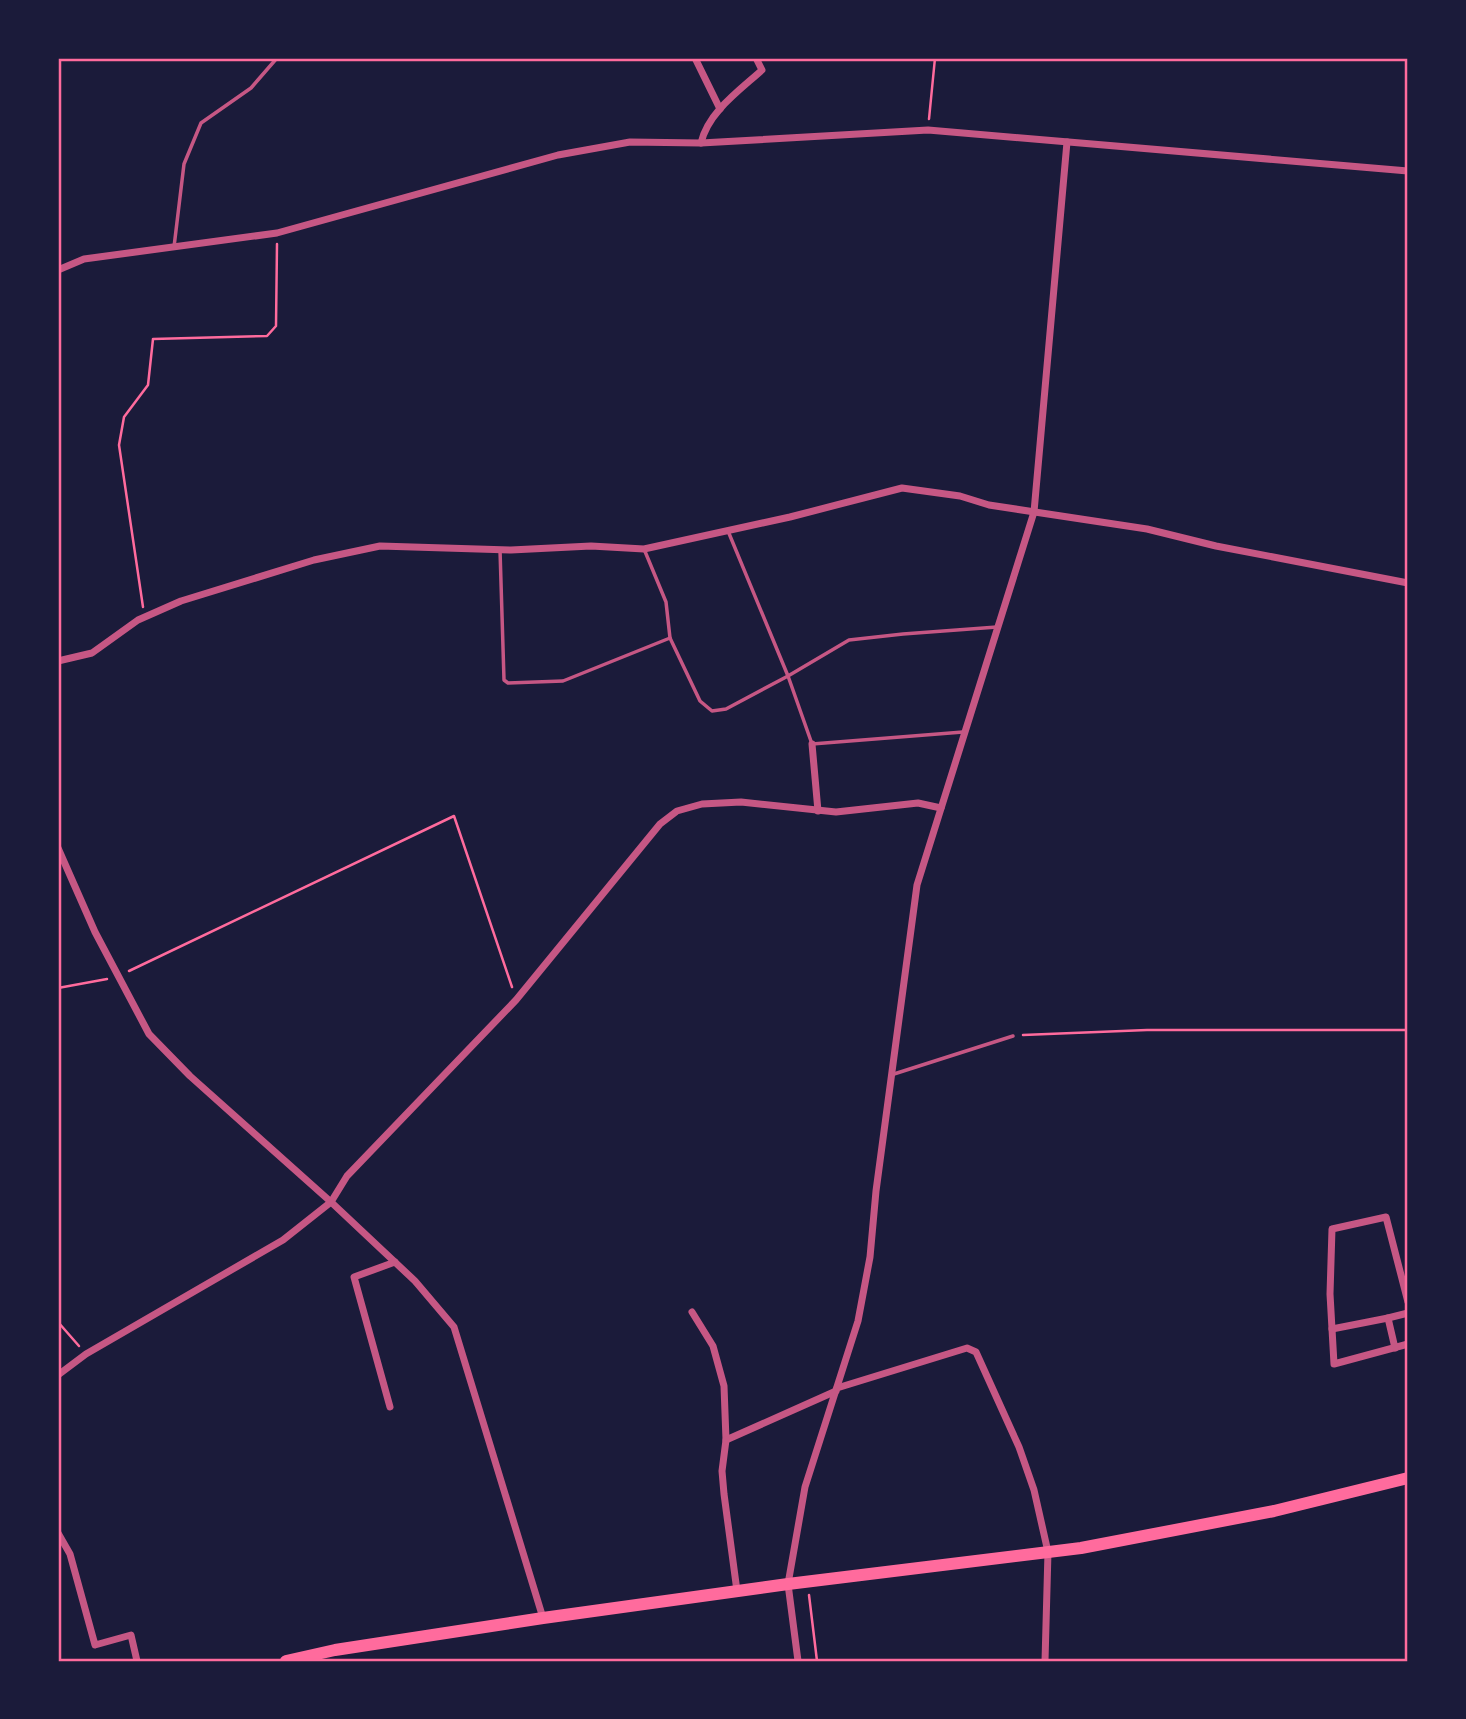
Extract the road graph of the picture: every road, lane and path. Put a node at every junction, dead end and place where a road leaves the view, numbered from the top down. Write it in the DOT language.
graph roads {
  1 [pos="276,58"];
  2 [pos="695,58"];
  3 [pos="756,58"];
  4 [pos="935,58"];
  5 [pos="720,110"];
  6 [pos="928,130"];
  7 [pos="1067,142"];
  8 [pos="701,143"];
  9 [pos="1408,171"];
  10 [pos="277,233"];
  11 [pos="174,247"];
  12 [pos="58,271"];
  13 [pos="1034,512"];
  14 [pos="728,530"];
  15 [pos="644,549"];
  16 [pos="500,550"];
  17 [pos="1408,583"];
  18 [pos="144,617"];
  19 [pos="999,627"];
  20 [pos="670,638"];
  21 [pos="58,661"];
  22 [pos="788,676"];
  23 [pos="965,732"];
  24 [pos="812,744"];
  25 [pos="941,808"];
  26 [pos="818,810"];
  27 [pos="58,848"];
  28 [pos="118,976"];
  29 [pos="58,988"];
  30 [pos="516,1000"];
  31 [pos="1408,1030"];
  32 [pos="1013,1036"];
  33 [pos="891,1074"];
  34 [pos="331,1202"];
  35 [pos="395,1262"];
  36 [pos="1408,1302"];
  37 [pos="692,1312"];
  38 [pos="1408,1313"];
  39 [pos="1388,1318"];
  40 [pos="58,1322"];
  41 [pos="1332,1329"];
  42 [pos="1408,1344"];
  43 [pos="1395,1348"];
  44 [pos="86,1354"];
  45 [pos="58,1375"];
  46 [pos="836,1389"];
  47 [pos="390,1407"];
  48 [pos="726,1440"];
  49 [pos="1408,1478"];
  50 [pos="58,1533"];
  51 [pos="1048,1552"];
  52 [pos="788,1584"];
  53 [pos="808,1589"];
  54 [pos="737,1591"];
  55 [pos="543,1618"];
  56 [pos="336,1656"];
  57 [pos="137,1661"];
  58 [pos="286,1661"];
  59 [pos="797,1661"];
  60 [pos="817,1661"];
  61 [pos="1045,1661"];
  1 -- 11 [label="lane"];
  2 -- 5 [label="street"];
  3 -- 5 [label="street"];
  4 -- 6 [label="path"];
  5 -- 8 [label="street"];
  6 -- 7 [label="street"];
  6 -- 8 [label="street"];
  7 -- 9 [label="street"];
  7 -- 13 [label="street"];
  8 -- 10 [label="street"];
  10 -- 11 [label="street"];
  10 -- 18 [label="path"];
  11 -- 12 [label="street"];
  13 -- 14 [label="street"];
  13 -- 17 [label="street"];
  13 -- 19 [label="street"];
  14 -- 15 [label="street"];
  14 -- 22 [label="lane"];
  15 -- 16 [label="street"];
  15 -- 20 [label="lane"];
  16 -- 18 [label="street"];
  16 -- 20 [label="lane"];
  18 -- 21 [label="street"];
  19 -- 22 [label="lane"];
  19 -- 23 [label="street"];
  20 -- 22 [label="lane"];
  22 -- 24 [label="lane"];
  23 -- 24 [label="lane"];
  23 -- 25 [label="street"];
  24 -- 26 [label="street"];
  25 -- 26 [label="street"];
  25 -- 33 [label="street"];
  26 -- 30 [label="street"];
  27 -- 28 [label="street"];
  28 -- 29 [label="path"];
  28 -- 30 [label="path"];
  28 -- 34 [label="street"];
  30 -- 34 [label="street"];
  31 -- 32 [label="path"];
  32 -- 33 [label="lane"];
  33 -- 46 [label="street"];
  34 -- 35 [label="street"];
  34 -- 44 [label="street"];
  35 -- 47 [label="street"];
  35 -- 55 [label="street"];
  36 -- 41 [label="street"];
  37 -- 48 [label="street"];
  38 -- 39 [label="street"];
  39 -- 41 [label="street"];
  39 -- 43 [label="street"];
  40 -- 44 [label="path"];
  41 -- 43 [label="street"];
  42 -- 43 [label="street"];
  44 -- 45 [label="street"];
  46 -- 48 [label="street"];
  46 -- 51 [label="street"];
  46 -- 52 [label="street"];
  48 -- 54 [label="street"];
  49 -- 51 [label="highway"];
  50 -- 57 [label="street"];
  51 -- 52 [label="highway"];
  51 -- 61 [label="street"];
  52 -- 54 [label="highway"];
  52 -- 59 [label="street"];
  53 -- 60 [label="path"];
  54 -- 55 [label="highway"];
  55 -- 56 [label="highway"];
  56 -- 58 [label="highway"];
}
